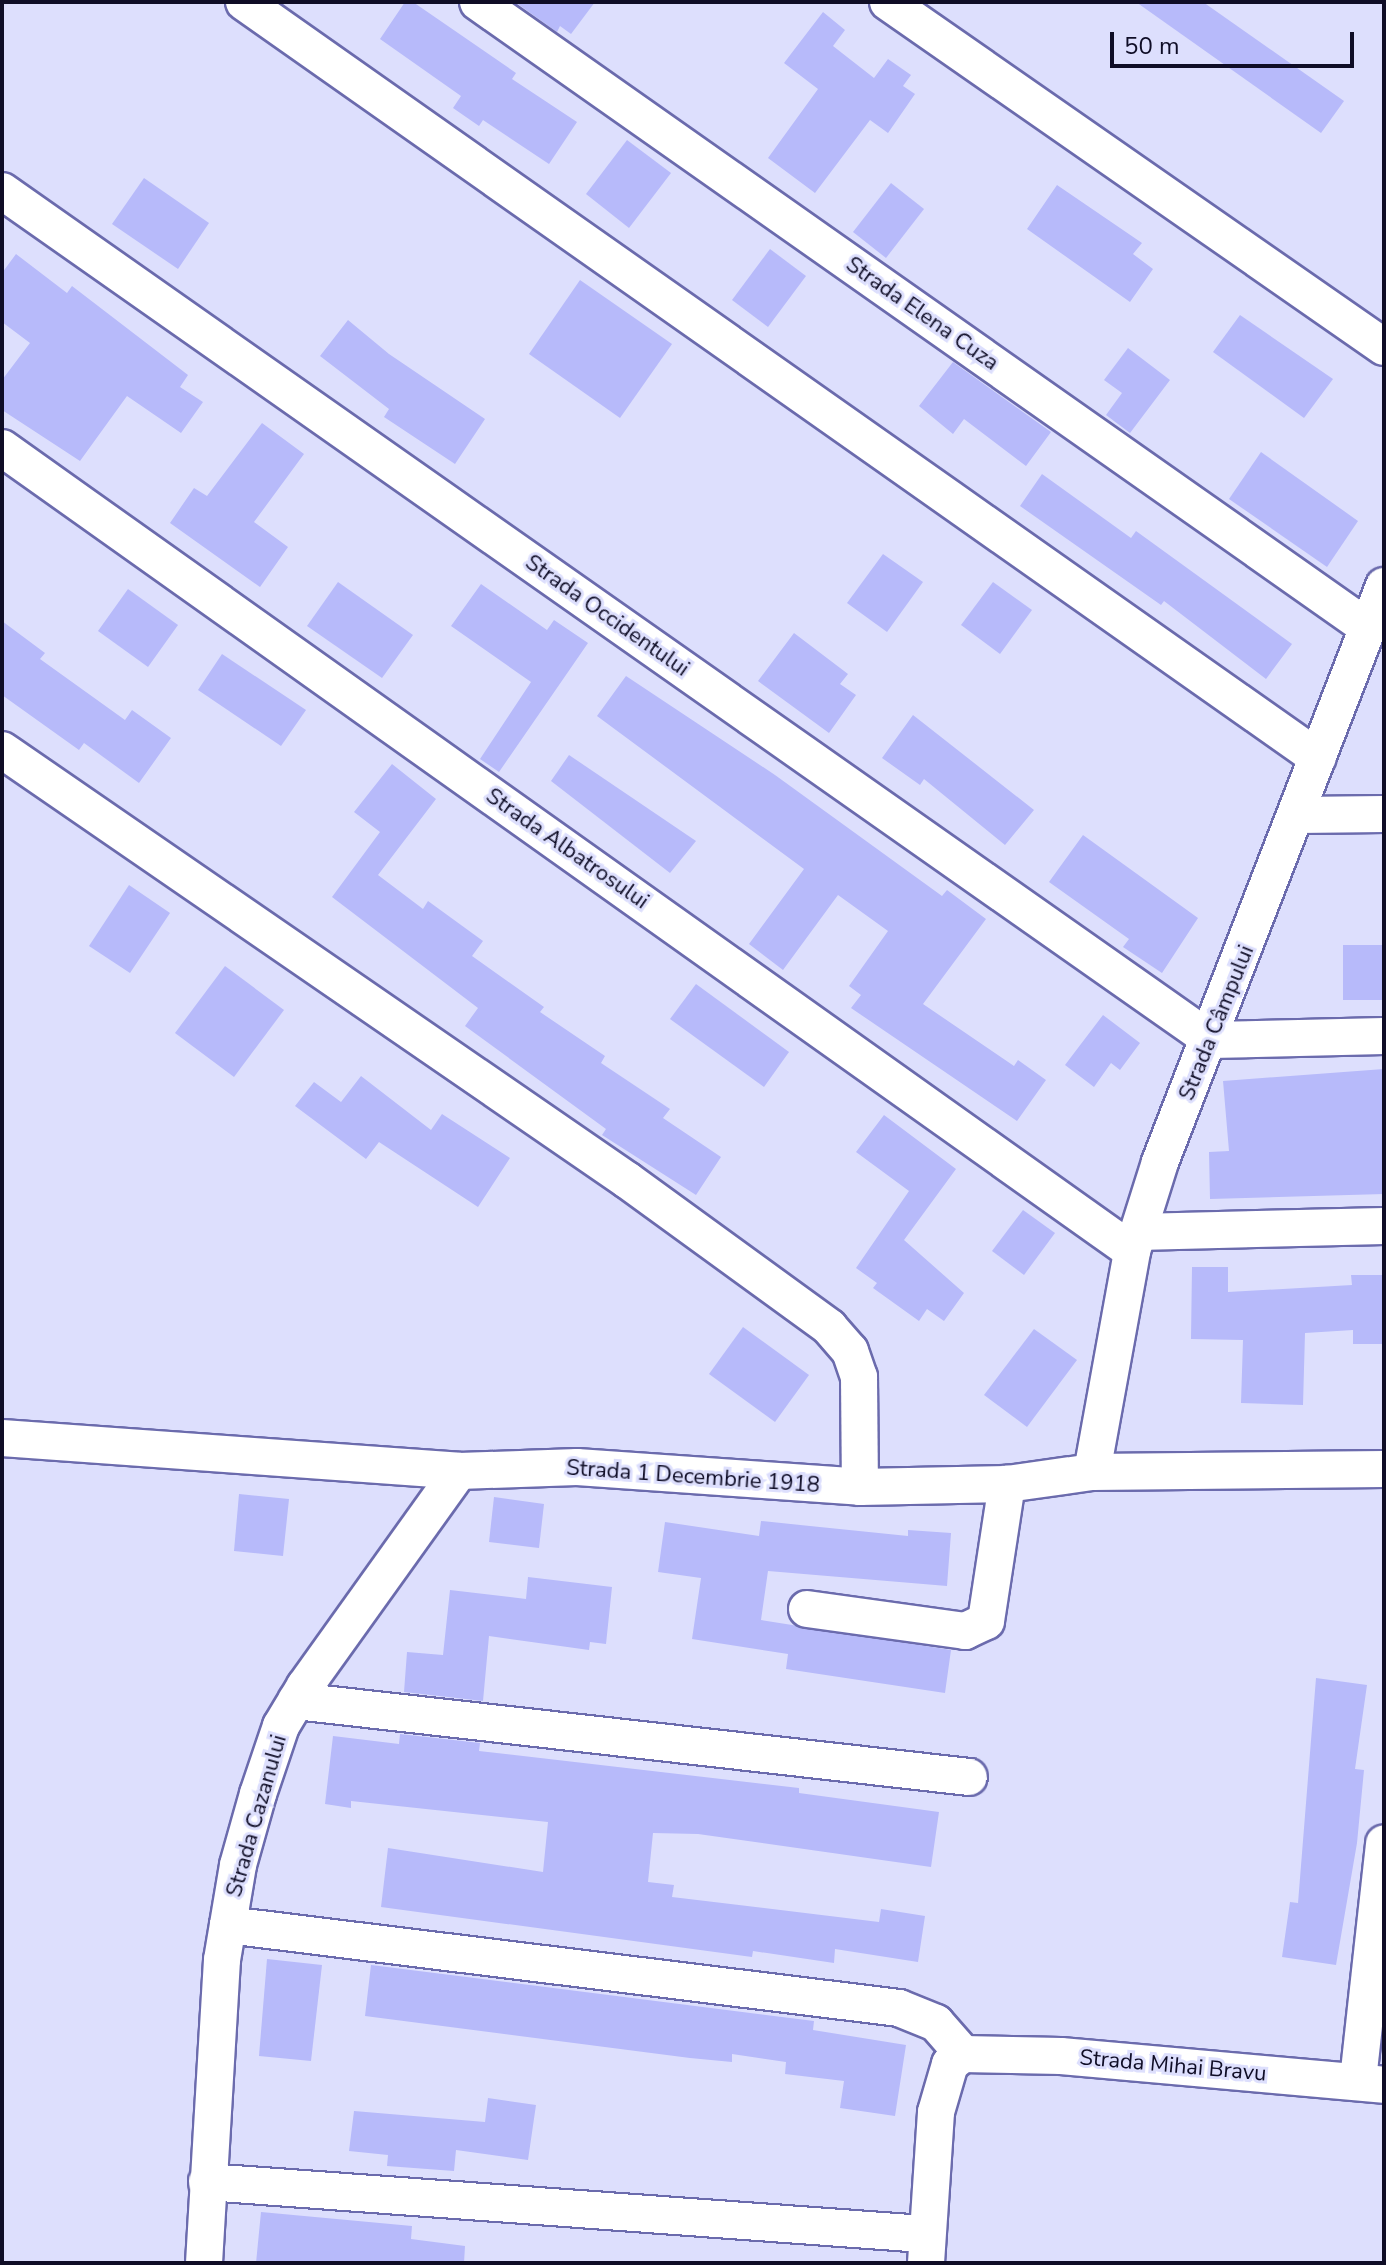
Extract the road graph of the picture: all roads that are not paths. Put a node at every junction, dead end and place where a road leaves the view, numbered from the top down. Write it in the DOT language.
graph roads {
  1 [pos="244,2"];
  2 [pos="478,2"];
  3 [pos="888,2"];
  4 [pos="2,191"];
  5 [pos="1384,347"];
  6 [pos="2,448"];
  7 [pos="1384,586"];
  8 [pos="1367,627"];
  9 [pos="2,750"];
  10 [pos="1318,758"];
  11 [pos="1384,814"];
  12 [pos="1298,815"];
  13 [pos="1384,1036"];
  14 [pos="1211,1040"];
  15 [pos="1384,1226"];
  16 [pos="1135,1242"];
  17 [pos="2,1438"];
  18 [pos="1384,1469"];
  19 [pos="459,1471"];
  20 [pos="1092,1472"];
  21 [pos="1007,1484"];
  22 [pos="860,1487"];
  23 [pos="807,1609"];
  24 [pos="296,1701"];
  25 [pos="969,1777"];
  26 [pos="1384,1843"];
  27 [pos="228,1925"];
  28 [pos="963,2054"];
  29 [pos="1371,2083"];
  30 [pos="207,2182"];
  31 [pos="925,2248"];
  32 [pos="204,2263"];
  1 -- 10 [label="street"];
  2 -- 8 [label="street, Strada Elena Cuza"];
  3 -- 5 [label="street"];
  4 -- 14 [label="street, Strada Occidentului"];
  6 -- 16 [label="street, Strada Albatrosului"];
  7 -- 8 [label="street, Strada Câmpului"];
  8 -- 10 [label="street, Strada Câmpului"];
  9 -- 22 [label="street"];
  10 -- 12 [label="street, Strada Câmpului"];
  11 -- 12 [label="street"];
  12 -- 14 [label="street, Strada Câmpului"];
  13 -- 14 [label="street"];
  14 -- 16 [label="street, Strada Câmpului"];
  15 -- 16 [label="street"];
  16 -- 20 [label="street, Strada Câmpului"];
  17 -- 19 [label="street, Strada 1 Decembrie 1918"];
  18 -- 20 [label="street, Strada 1 Decembrie 1918"];
  19 -- 22 [label="street, Strada 1 Decembrie 1918"];
  19 -- 24 [label="street, Strada Cazanului"];
  20 -- 21 [label="street, Strada 1 Decembrie 1918"];
  21 -- 22 [label="street, Strada 1 Decembrie 1918"];
  21 -- 23 [label="street"];
  24 -- 25 [label="street"];
  24 -- 27 [label="street, Strada Cazanului"];
  26 -- 29 [label="street"];
  27 -- 28 [label="street"];
  27 -- 30 [label="street, Strada Cazanului"];
  28 -- 29 [label="street, Strada Mihai Bravu"];
  28 -- 31 [label="street"];
  30 -- 31 [label="street"];
  30 -- 32 [label="street, Strada Cazanului"];
}
